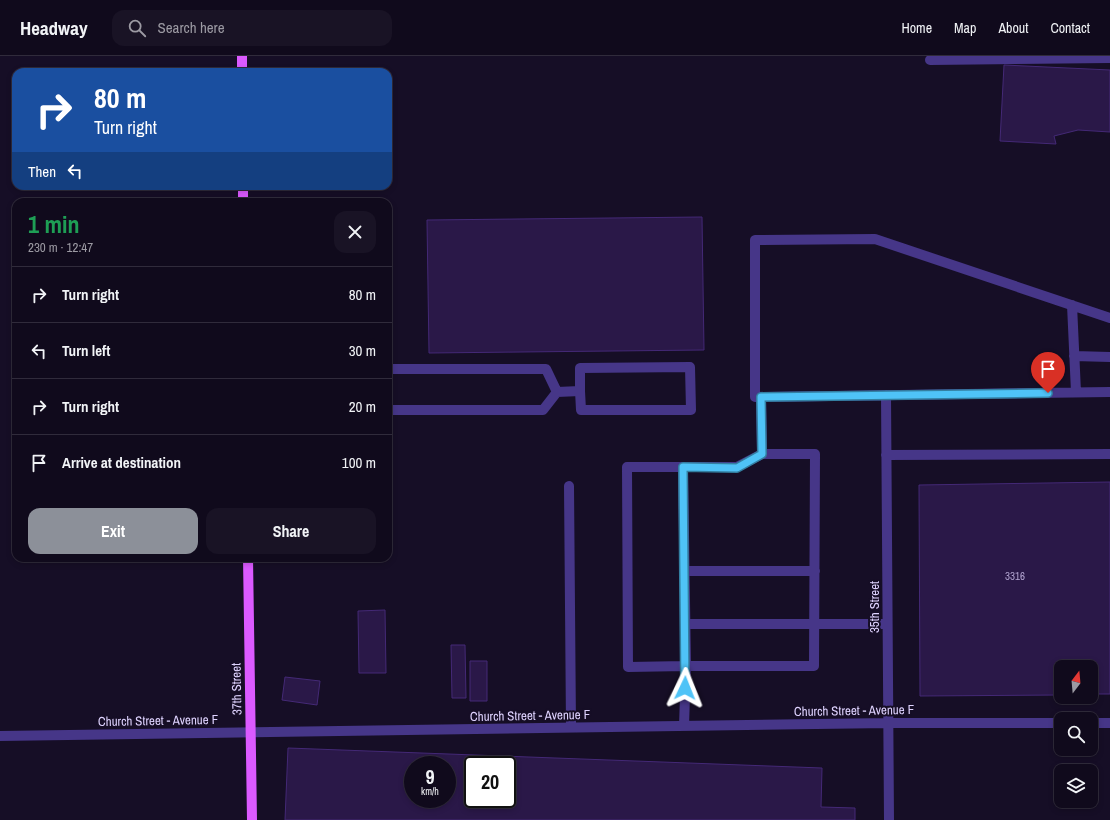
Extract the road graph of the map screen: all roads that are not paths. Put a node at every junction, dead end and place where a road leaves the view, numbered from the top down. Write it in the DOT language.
graph roads {
  1 [pos="242,56"];
  2 [pos="1110,58"];
  3 [pos="930,60"];
  4 [pos="242,68"];
  5 [pos="1072,305"];
  6 [pos="1110,318"];
  7 [pos="1074,356"];
  8 [pos="1110,357"];
  9 [pos="392,369"];
  10 [pos="580,391"];
  11 [pos="557,392"];
  12 [pos="1076,392"];
  13 [pos="1110,392"];
  14 [pos="886,395"];
  15 [pos="761,397"];
  16 [pos="392,410"];
  17 [pos="762,454"];
  18 [pos="1110,454"];
  19 [pos="886,456"];
  20 [pos="683,467"];
  21 [pos="569,486"];
  22 [pos="248,562"];
  23 [pos="685,571"];
  24 [pos="815,571"];
  25 [pos="685,624"];
  26 [pos="814,624"];
  27 [pos="887,624"];
  28 [pos="686,666"];
  29 [pos="888,723"];
  30 [pos="1054,723"];
  31 [pos="1098,723"];
  32 [pos="1110,723"];
  33 [pos="684,726"];
  34 [pos="571,727"];
  35 [pos="250,732"];
  36 [pos="0,736"];
  37 [pos="252,820"];
  38 [pos="889,820"];
  1 -- 4 [label="main road"];
  2 -- 3 [label="street"];
  5 -- 6 [label="street"];
  5 -- 7 [label="street"];
  5 -- 15 [label="street"];
  7 -- 8 [label="street"];
  7 -- 12 [label="street"];
  9 -- 11 [label="street"];
  10 -- 10 [label="street"];
  10 -- 11 [label="street"];
  11 -- 16 [label="street"];
  12 -- 13 [label="street"];
  12 -- 14 [label="street"];
  14 -- 15 [label="street"];
  14 -- 19 [label="street, 35th Street"];
  15 -- 17 [label="street"];
  17 -- 20 [label="street"];
  17 -- 24 [label="street"];
  18 -- 19 [label="street"];
  19 -- 27 [label="street, 35th Street"];
  20 -- 23 [label="street"];
  20 -- 28 [label="street"];
  21 -- 34 [label="street"];
  22 -- 35 [label="main road, 37th Street"];
  23 -- 24 [label="street"];
  23 -- 25 [label="street"];
  24 -- 26 [label="street"];
  25 -- 26 [label="street"];
  25 -- 28 [label="street"];
  26 -- 27 [label="street"];
  26 -- 28 [label="street"];
  27 -- 29 [label="street, 35th Street"];
  28 -- 33 [label="street"];
  29 -- 30 [label="street, Church Street - Avenue F"];
  29 -- 33 [label="street, Church Street - Avenue F"];
  29 -- 38 [label="street, 35th Street"];
  31 -- 32 [label="street"];
  33 -- 34 [label="street, Church Street - Avenue F"];
  34 -- 35 [label="street, Church Street - Avenue F"];
  35 -- 36 [label="street, Church Street - Avenue F"];
  35 -- 37 [label="main road, 37th Street"];
}
